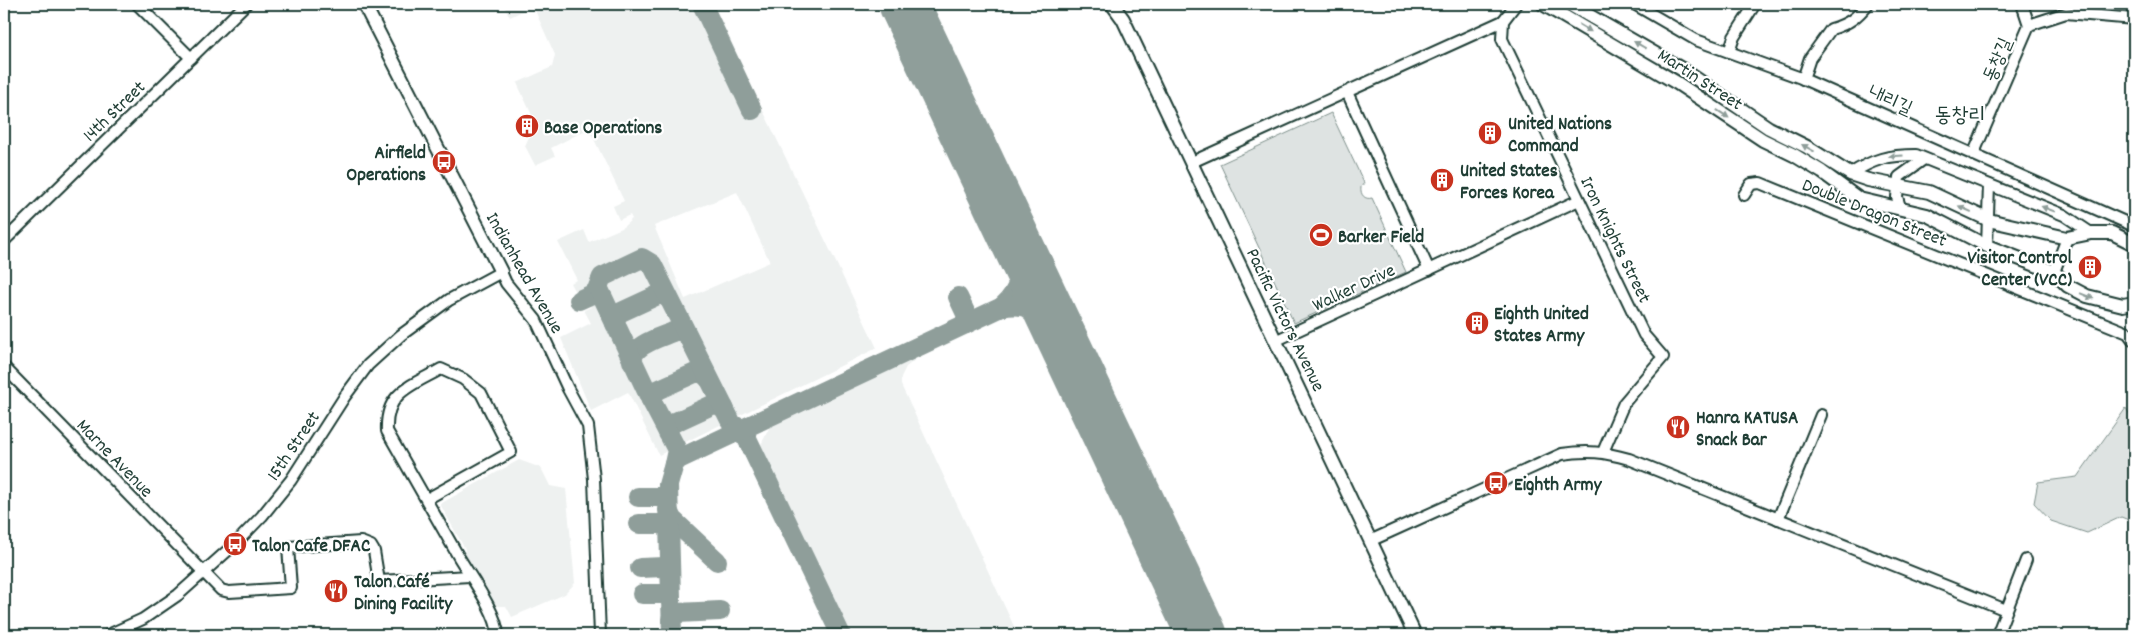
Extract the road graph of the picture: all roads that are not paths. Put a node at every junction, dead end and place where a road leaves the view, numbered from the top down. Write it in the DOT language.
graph roads {
  1 [pos="137,4"];
  2 [pos="246,4"];
  3 [pos="364,4"];
  4 [pos="1112,4"];
  5 [pos="1121,4"];
  6 [pos="1516,4"];
  7 [pos="1543,4"];
  8 [pos="1569,4"];
  9 [pos="1868,4"];
  10 [pos="2022,4"];
  11 [pos="2081,4"];
  12 [pos="1640,5"];
  13 [pos="1752,5"];
  14 [pos="2075,14"];
  15 [pos="1123,19"];
  16 [pos="2134,19"];
  17 [pos="1503,21"];
  18 [pos="2029,25"];
  19 [pos="1729,52"];
  20 [pos="191,58"];
  21 [pos="1803,80"];
  22 [pos="1347,92"];
  23 [pos="1973,155"];
  24 [pos="1924,159"];
  25 [pos="1192,162"];
  26 [pos="1850,174"];
  27 [pos="1986,184"];
  28 [pos="1898,185"];
  29 [pos="1744,195"];
  30 [pos="1579,200"];
  31 [pos="1900,207"];
  32 [pos="1989,220"];
  33 [pos="2134,226"];
  34 [pos="2090,232"];
  35 [pos="2067,238"];
  36 [pos="4,241"];
  37 [pos="2134,244"];
  38 [pos="1988,246"];
  39 [pos="1429,270"];
  40 [pos="501,272"];
  41 [pos="2054,272"];
  42 [pos="2134,303"];
  43 [pos="1277,340"];
  44 [pos="2134,341"];
  45 [pos="4,367"];
  46 [pos="1821,415"];
  47 [pos="1603,452"];
  48 [pos="426,499"];
  49 [pos="1778,518"];
  50 [pos="1372,540"];
  51 [pos="2026,560"];
  52 [pos="204,571"];
  53 [pos="470,576"];
  54 [pos="2006,610"];
  55 [pos="108,635"];
  56 [pos="498,635"];
  57 [pos="600,635"];
  58 [pos="1415,635"];
  59 [pos="1997,635"];
  1 -- 20 [label="street"];
  2 -- 20 [label="street, 14th Street"];
  3 -- 40 [label="main road, Indianhead Avenue"];
  4 -- 15 [label="main road"];
  5 -- 15 [label="main road"];
  6 -- 17 [label="street"];
  7 -- 31 [label="main road, Martin Street, one-way"];
  26 -- 8 [label="main road, Martin Street, one-way"];
  9 -- 21 [label="street"];
  10 -- 18 [label="street, 동창길"];
  11 -- 14 [label="street"];
  12 -- 19 [label="street, 내리길"];
  13 -- 19 [label="street"];
  14 -- 16 [label="street"];
  14 -- 18 [label="street"];
  15 -- 25 [label="main road, Pacific Victors Avenue"];
  17 -- 22 [label="street"];
  17 -- 30 [label="street, Iron Knights Street"];
  18 -- 23 [label="street, 동창길"];
  19 -- 21 [label="street, 내리길"];
  20 -- 36 [label="street, 14th Street"];
  21 -- 23 [label="street, 내리길"];
  22 -- 25 [label="street"];
  22 -- 39 [label="street"];
  23 -- 33 [label="street, 내리길"];
  24 -- 26 [label="street, one-way"];
  24 -- 27 [label="street"];
  24 -- 28 [label="street"];
  25 -- 43 [label="main road, Pacific Victors Avenue"];
  26 -- 28 [label="main road, Martin Street"];
  27 -- 32 [label="street"];
  34 -- 27 [label="street, one-way"];
  28 -- 31 [label="street"];
  32 -- 28 [label="main road, Martin Street, one-way"];
  29 -- 44 [label="street, Double Dragon Street"];
  30 -- 39 [label="street, Walker Drive"];
  30 -- 47 [label="street, Iron Knights Street"];
  31 -- 38 [label="main road, Martin Street"];
  32 -- 35 [label="main road, Martin Street"];
  32 -- 38 [label="street"];
  34 -- 35 [label="main road"];
  34 -- 37 [label="main road"];
  35 -- 41 [label="street"];
  38 -- 41 [label="main road, Martin Street"];
  39 -- 43 [label="street, Walker Drive"];
  40 -- 52 [label="street, 15th Street"];
  40 -- 57 [label="street, Indianhead Avenue"];
  41 -- 42 [label="main road, Martin Street, one-way"];
  43 -- 50 [label="main road, Pacific Victors Avenue"];
  45 -- 52 [label="street, Marne Avenue"];
  46 -- 49 [label="street"];
  47 -- 49 [label="street"];
  47 -- 50 [label="street"];
  48 -- 48 [label="street"];
  48 -- 53 [label="street"];
  49 -- 54 [label="street"];
  50 -- 58 [label="main road, Pacific Victors Avenue"];
  51 -- 54 [label="street"];
  52 -- 53 [label="street, Marne Avenue"];
  52 -- 55 [label="street, 15th Street"];
  53 -- 56 [label="street"];
  54 -- 59 [label="street"];
}
